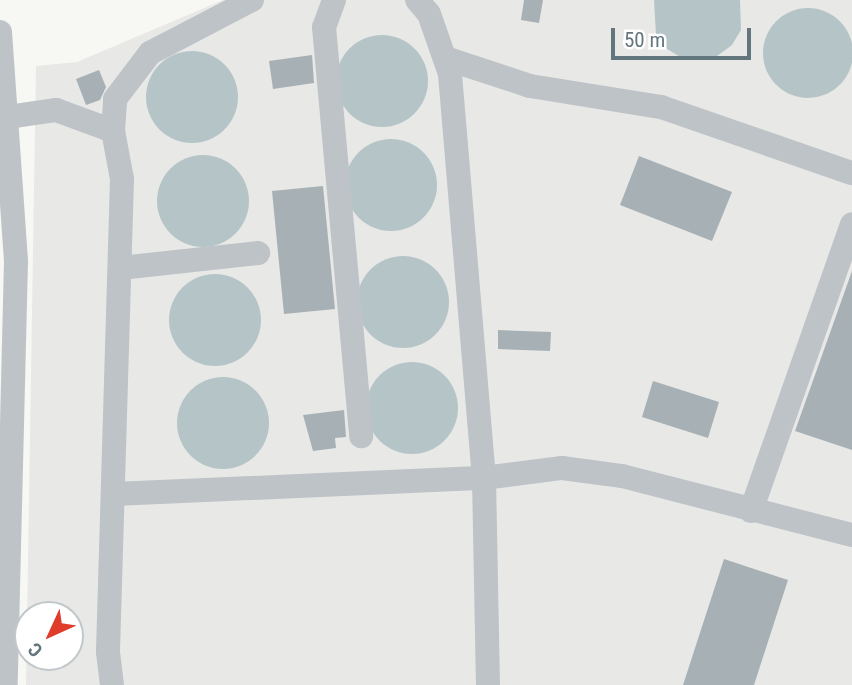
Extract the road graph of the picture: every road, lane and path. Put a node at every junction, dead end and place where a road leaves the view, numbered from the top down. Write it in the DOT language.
graph roads {
  1 [pos="252,0"];
  2 [pos="334,0"];
  3 [pos="417,0"];
  4 [pos="0,32"];
  5 [pos="445,58"];
  6 [pos="3,118"];
  7 [pos="113,131"];
  8 [pos="852,173"];
  9 [pos="852,223"];
  10 [pos="258,253"];
  11 [pos="120,268"];
  12 [pos="7,360"];
  13 [pos="361,436"];
  14 [pos="484,478"];
  15 [pos="114,494"];
  16 [pos="751,511"];
  17 [pos="852,535"];
  18 [pos="6,685"];
  19 [pos="112,685"];
  20 [pos="488,685"];
  1 -- 7 [label="street"];
  2 -- 13 [label="street"];
  3 -- 5 [label="street"];
  4 -- 6 [label="street"];
  5 -- 8 [label="street"];
  5 -- 14 [label="street"];
  6 -- 7 [label="street"];
  6 -- 12 [label="street"];
  7 -- 11 [label="street"];
  9 -- 16 [label="street"];
  10 -- 11 [label="street"];
  11 -- 15 [label="street"];
  12 -- 18 [label="street"];
  14 -- 15 [label="street"];
  14 -- 16 [label="street"];
  14 -- 20 [label="street"];
  15 -- 19 [label="street"];
  16 -- 17 [label="street"];
}
